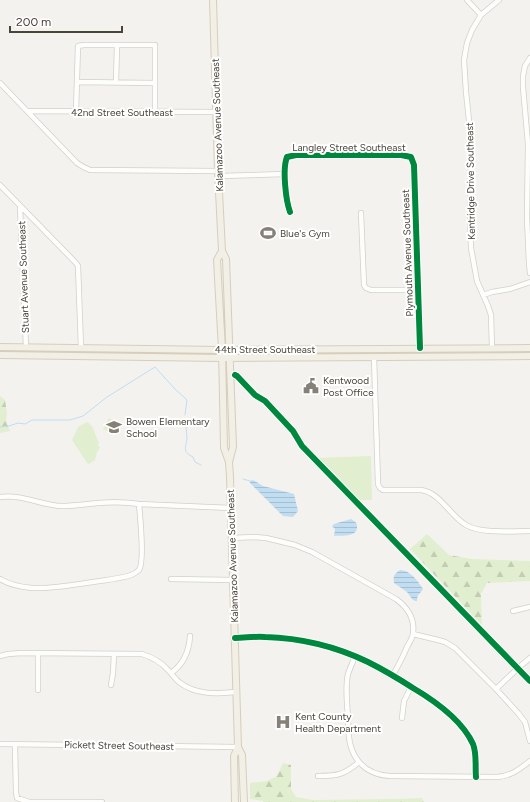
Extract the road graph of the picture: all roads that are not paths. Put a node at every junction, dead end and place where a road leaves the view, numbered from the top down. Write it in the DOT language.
graph roads {
  1 [pos="212,0"];
  2 [pos="467,0"];
  3 [pos="499,0"];
  4 [pos="481,15"];
  5 [pos="117,45"];
  6 [pos="530,58"];
  7 [pos="77,82"];
  8 [pos="116,82"];
  9 [pos="0,83"];
  10 [pos="155,83"];
  11 [pos="27,111"];
  12 [pos="76,111"];
  13 [pos="155,112"];
  14 [pos="216,112"];
  15 [pos="411,157"];
  16 [pos="218,174"];
  17 [pos="285,174"];
  18 [pos="0,185"];
  19 [pos="20,206"];
  20 [pos="290,212"];
  21 [pos="361,213"];
  22 [pos="222,251"];
  23 [pos="218,267"];
  24 [pos="530,273"];
  25 [pos="226,277"];
  26 [pos="530,282"];
  27 [pos="418,290"];
  28 [pos="483,295"];
  29 [pos="0,347"];
  30 [pos="11,347"];
  31 [pos="26,347"];
  32 [pos="81,348"];
  33 [pos="95,348"];
  34 [pos="420,348"];
  35 [pos="492,348"];
  36 [pos="530,348"];
  37 [pos="146,349"];
  38 [pos="360,349"];
  39 [pos="388,349"];
  40 [pos="222,350"];
  41 [pos="229,350"];
  42 [pos="1,355"];
  43 [pos="70,356"];
  44 [pos="84,356"];
  45 [pos="137,356"];
  46 [pos="481,356"];
  47 [pos="530,356"];
  48 [pos="349,357"];
  49 [pos="374,357"];
  50 [pos="222,358"];
  51 [pos="230,358"];
  52 [pos="224,428"];
  53 [pos="233,440"];
  54 [pos="229,462"];
  55 [pos="0,497"];
  56 [pos="139,504"];
  57 [pos="231,508"];
  58 [pos="530,531"];
  59 [pos="232,538"];
  60 [pos="0,579"];
  61 [pos="171,579"];
  62 [pos="233,580"];
  63 [pos="530,607"];
  64 [pos="513,611"];
  65 [pos="413,634"];
  66 [pos="190,636"];
  67 [pos="235,638"];
  68 [pos="38,653"];
  69 [pos="114,654"];
  70 [pos="0,656"];
  71 [pos="355,656"];
  72 [pos="530,658"];
  73 [pos="171,673"];
  74 [pos="393,675"];
  75 [pos="111,685"];
  76 [pos="411,687"];
  77 [pos="496,689"];
  78 [pos="38,690"];
  79 [pos="236,692"];
  80 [pos="402,718"];
  81 [pos="530,741"];
  82 [pos="0,744"];
  83 [pos="15,745"];
  84 [pos="238,746"];
  85 [pos="530,761"];
  86 [pos="360,762"];
  87 [pos="318,776"];
  88 [pos="476,777"];
  89 [pos="102,802"];
  90 [pos="235,802"];
  91 [pos="244,802"];
  1 -- 14 [label="main road, Kalamazoo Avenue Southeast"];
  2 -- 4 [label="street"];
  3 -- 4 [label="street, Kentridge Drive Southeast"];
  4 -- 28 [label="street, Kentridge Drive Southeast"];
  5 -- 7 [label="street"];
  5 -- 8 [label="street"];
  5 -- 10 [label="street"];
  6 -- 24 [label="street"];
  7 -- 8 [label="street"];
  7 -- 12 [label="street"];
  8 -- 10 [label="street"];
  9 -- 11 [label="street"];
  10 -- 13 [label="street"];
  11 -- 12 [label="street, 42nd Street Southeast"];
  11 -- 16 [label="street"];
  12 -- 13 [label="street, 42nd Street Southeast"];
  13 -- 14 [label="street, 42nd Street Southeast"];
  14 -- 16 [label="main road, Kalamazoo Avenue Southeast"];
  15 -- 17 [label="street, Langley Street Southeast"];
  15 -- 27 [label="street, Plymouth Avenue Southeast"];
  16 -- 17 [label="street"];
  16 -- 22 [label="main road, Kalamazoo Avenue Southeast"];
  17 -- 20 [label="street"];
  18 -- 19 [label="street"];
  19 -- 31 [label="street, Stuart Avenue Southeast"];
  19 -- 32 [label="street"];
  21 -- 27 [label="street"];
  22 -- 23 [label="main road, Kalamazoo Avenue Southeast"];
  22 -- 25 [label="main road, Kalamazoo Avenue Southeast"];
  23 -- 25 [label="main road"];
  23 -- 40 [label="main road, Kalamazoo Avenue Southeast"];
  25 -- 41 [label="main road, Kalamazoo Avenue Southeast"];
  26 -- 28 [label="street"];
  27 -- 34 [label="street, Plymouth Avenue Southeast"];
  28 -- 35 [label="street, Kentridge Drive Southeast"];
  29 -- 30 [label="main road, 44th Street Southeast"];
  30 -- 31 [label="main road, 44th Street Southeast"];
  30 -- 42 [label="main road"];
  31 -- 32 [label="main road, 44th Street Southeast"];
  32 -- 33 [label="main road, 44th Street Southeast"];
  32 -- 43 [label="main road"];
  33 -- 37 [label="main road, 44th Street Southeast"];
  33 -- 44 [label="main road"];
  34 -- 35 [label="main road, 44th Street Southeast"];
  34 -- 39 [label="main road, 44th Street Southeast"];
  35 -- 36 [label="main road, 44th Street Southeast"];
  35 -- 46 [label="main road"];
  37 -- 40 [label="main road, 44th Street Southeast"];
  37 -- 45 [label="main road"];
  38 -- 39 [label="main road, 44th Street Southeast"];
  38 -- 41 [label="main road, 44th Street Southeast"];
  38 -- 48 [label="main road"];
  39 -- 49 [label="main road"];
  40 -- 41 [label="main road, 44th Street Southeast"];
  40 -- 50 [label="main road, Kalamazoo Avenue Southeast"];
  41 -- 51 [label="main road, Kalamazoo Avenue Southeast"];
  42 -- 43 [label="main road, 44th Street Southeast"];
  43 -- 44 [label="main road, 44th Street Southeast"];
  44 -- 45 [label="main road, 44th Street Southeast"];
  45 -- 50 [label="main road, 44th Street Southeast"];
  46 -- 47 [label="main road, 44th Street Southeast"];
  46 -- 49 [label="main road, 44th Street Southeast"];
  48 -- 49 [label="main road, 44th Street Southeast"];
  48 -- 51 [label="main road, 44th Street Southeast"];
  49 -- 58 [label="street"];
  50 -- 51 [label="main road, 44th Street Southeast"];
  50 -- 52 [label="main road, Kalamazoo Avenue Southeast"];
  51 -- 53 [label="main road, Kalamazoo Avenue Southeast"];
  52 -- 53 [label="main road"];
  52 -- 54 [label="main road, Kalamazoo Avenue Southeast"];
  53 -- 54 [label="main road, Kalamazoo Avenue Southeast"];
  54 -- 57 [label="main road, Kalamazoo Avenue Southeast"];
  55 -- 56 [label="street"];
  56 -- 57 [label="street"];
  56 -- 60 [label="street"];
  57 -- 59 [label="main road, Kalamazoo Avenue Southeast"];
  59 -- 62 [label="main road, Kalamazoo Avenue Southeast"];
  59 -- 65 [label="street"];
  61 -- 62 [label="street"];
  62 -- 67 [label="main road, Kalamazoo Avenue Southeast"];
  63 -- 64 [label="street"];
  65 -- 74 [label="street"];
  65 -- 77 [label="street"];
  66 -- 73 [label="street"];
  67 -- 71 [label="street"];
  67 -- 79 [label="main road, Kalamazoo Avenue Southeast"];
  68 -- 69 [label="street"];
  68 -- 70 [label="street"];
  68 -- 78 [label="street"];
  69 -- 73 [label="street"];
  69 -- 75 [label="street"];
  71 -- 74 [label="street"];
  71 -- 86 [label="street"];
  72 -- 77 [label="street"];
  73 -- 79 [label="street"];
  74 -- 76 [label="street"];
  76 -- 80 [label="street"];
  76 -- 88 [label="street"];
  77 -- 81 [label="street"];
  79 -- 84 [label="main road, Kalamazoo Avenue Southeast"];
  82 -- 83 [label="street, Pickett Street Southeast"];
  83 -- 84 [label="street, Pickett Street Southeast"];
  83 -- 89 [label="street"];
  84 -- 90 [label="main road, Kalamazoo Avenue Southeast"];
  84 -- 91 [label="main road, Kalamazoo Avenue Southeast"];
  85 -- 88 [label="street"];
  86 -- 87 [label="street"];
  86 -- 88 [label="street"];
}
